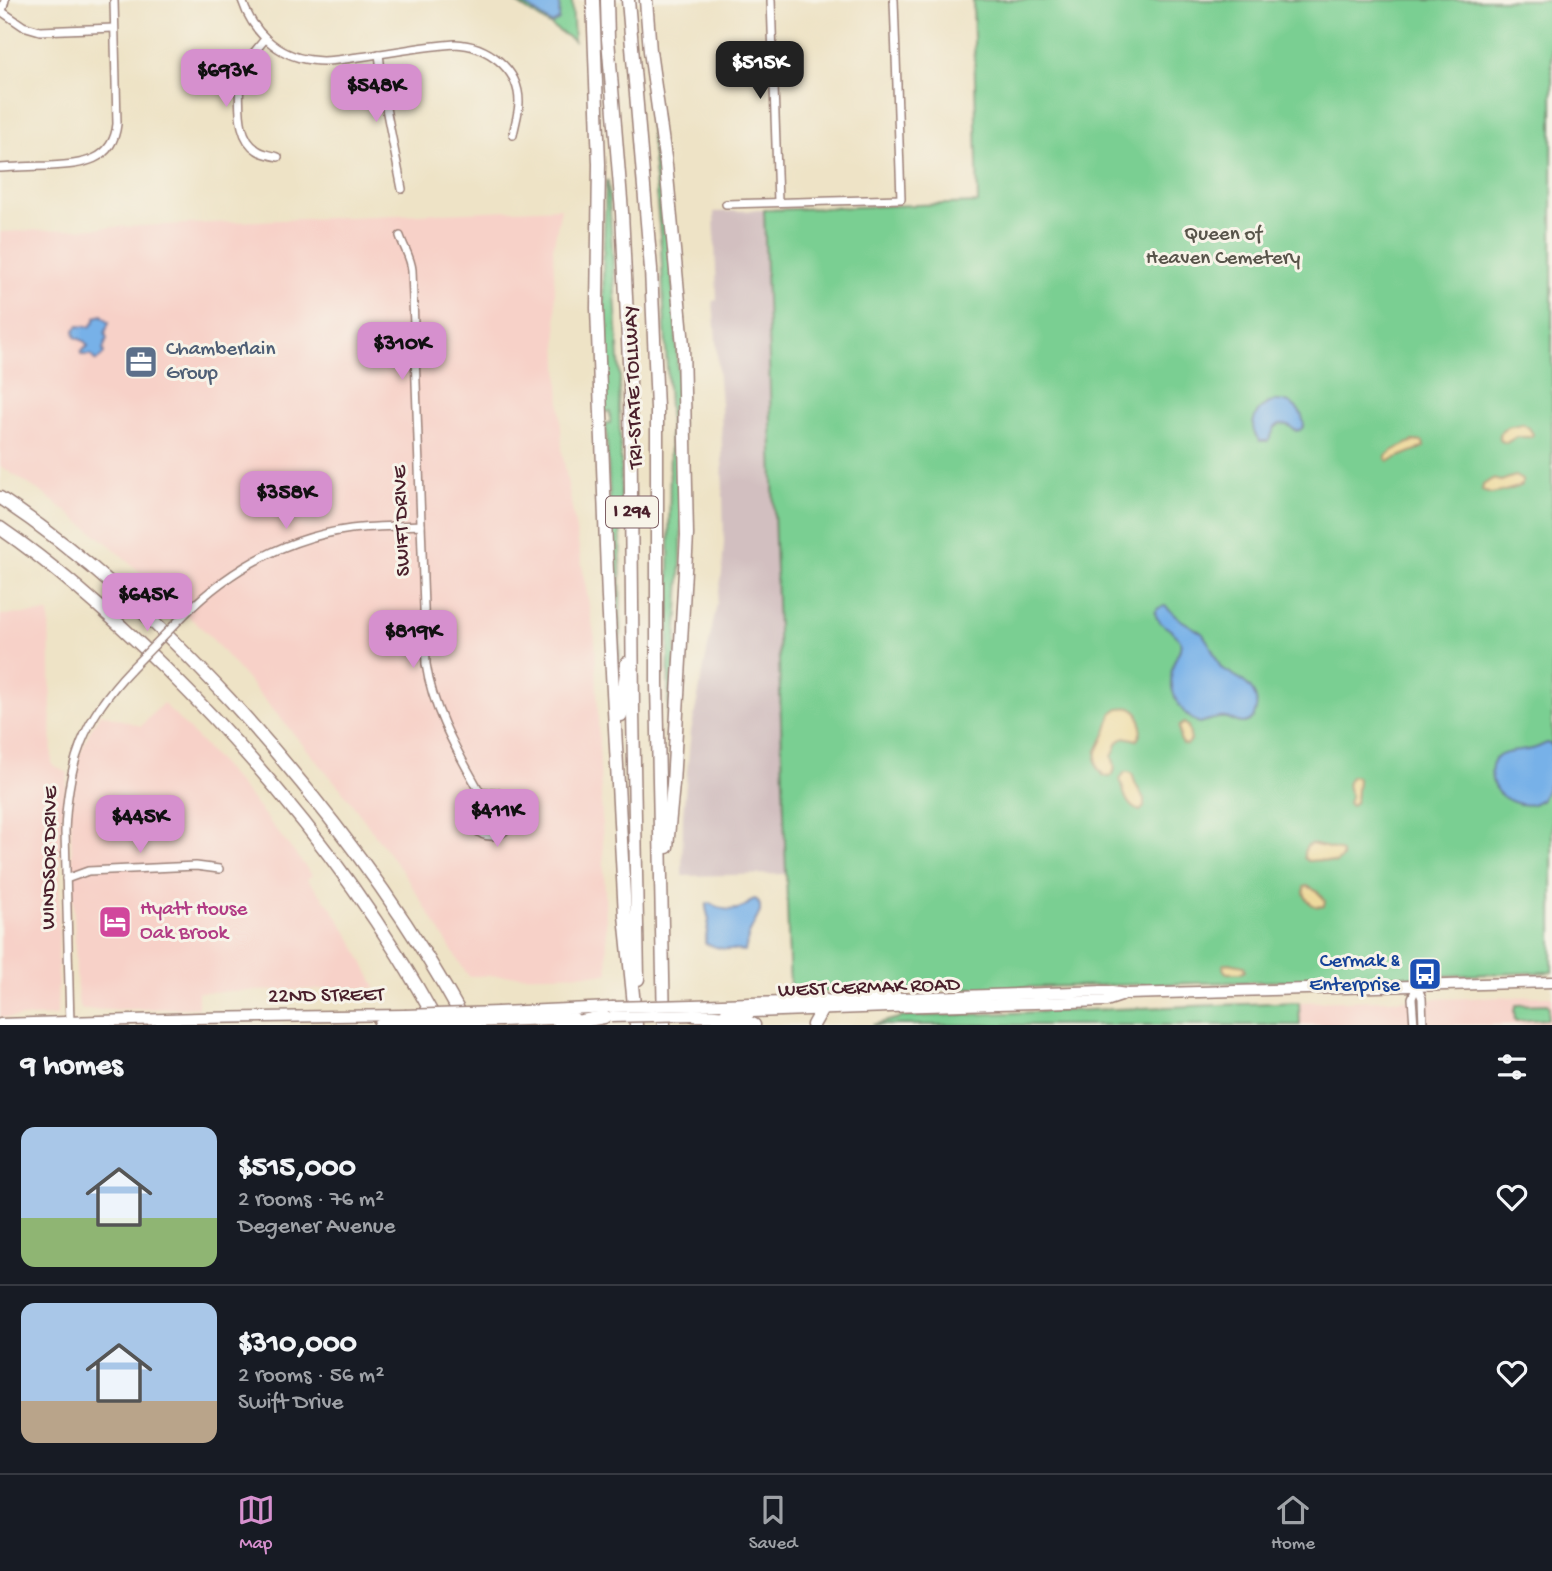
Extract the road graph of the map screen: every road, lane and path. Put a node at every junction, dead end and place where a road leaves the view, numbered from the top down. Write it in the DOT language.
graph roads {
  1 [pos="5,0"];
  2 [pos="114,0"];
  3 [pos="242,0"];
  4 [pos="593,0"];
  5 [pos="607,0"];
  6 [pos="628,0"];
  7 [pos="646,0"];
  8 [pos="771,0"];
  9 [pos="894,0"];
  10 [pos="1,12"];
  11 [pos="114,28"];
  12 [pos="265,39"];
  13 [pos="379,54"];
  14 [pos="513,135"];
  15 [pos="278,157"];
  16 [pos="0,168"];
  17 [pos="402,189"];
  18 [pos="778,202"];
  19 [pos="726,204"];
  20 [pos="400,236"];
  21 [pos="0,498"];
  22 [pos="421,525"];
  23 [pos="0,528"];
  24 [pos="633,632"];
  25 [pos="617,771"];
  26 [pos="481,794"];
  27 [pos="219,869"];
  28 [pos="66,879"];
  29 [pos="663,914"];
  30 [pos="629,957"];
  31 [pos="664,968"];
  32 [pos="1552,982"];
  33 [pos="1417,986"];
  34 [pos="823,1005"];
  35 [pos="693,1010"];
  36 [pos="609,1014"];
  37 [pos="406,1019"];
  38 [pos="501,1019"];
  39 [pos="0,1024"];
  40 [pos="70,1024"];
  41 [pos="379,1025"];
  42 [pos="439,1025"];
  43 [pos="467,1025"];
  44 [pos="560,1025"];
  45 [pos="625,1025"];
  46 [pos="637,1025"];
  47 [pos="664,1025"];
  48 [pos="672,1025"];
  49 [pos="754,1025"];
  50 [pos="813,1025"];
  51 [pos="1414,1025"];
  52 [pos="1423,1025"];
  1 -- 10 [label="street"];
  2 -- 11 [label="street"];
  3 -- 12 [label="street"];
  4 -- 25 [label="highway"];
  5 -- 24 [label="highway, TRI-STATE TOLLWAY / I 294"];
  6 -- 29 [label="highway, TRI-STATE TOLLWAY / I 294"];
  7 -- 29 [label="highway"];
  8 -- 18 [label="street"];
  9 -- 18 [label="street"];
  10 -- 11 [label="street"];
  11 -- 16 [label="street"];
  12 -- 13 [label="street"];
  12 -- 15 [label="street"];
  13 -- 14 [label="street"];
  13 -- 17 [label="street"];
  18 -- 19 [label="street"];
  20 -- 22 [label="street, SWIFT DRIVE"];
  21 -- 43 [label="highway"];
  22 -- 26 [label="street, SWIFT DRIVE"];
  22 -- 28 [label="street, WINDSOR DRIVE, bridge"];
  23 -- 42 [label="highway"];
  24 -- 25 [label="highway"];
  24 -- 46 [label="highway, TRI-STATE TOLLWAY / I 294"];
  25 -- 30 [label="highway"];
  26 -- 26 [label="street"];
  27 -- 28 [label="street"];
  28 -- 40 [label="street, WINDSOR DRIVE"];
  29 -- 31 [label="highway, TRI-STATE TOLLWAY / I 294"];
  30 -- 45 [label="highway"];
  30 -- 46 [label="highway"];
  31 -- 47 [label="highway, TRI-STATE TOLLWAY / I 294"];
  31 -- 48 [label="highway"];
  32 -- 33 [label="main road, WEST CERMAK ROAD"];
  33 -- 34 [label="main road, WEST CERMAK ROAD"];
  33 -- 51 [label="street"];
  33 -- 52 [label="street"];
  34 -- 35 [label="main road, WEST CERMAK ROAD"];
  34 -- 50 [label="highway"];
  35 -- 36 [label="main road, WEST CERMAK ROAD, bridge"];
  35 -- 49 [label="highway"];
  36 -- 38 [label="main road, 22ND STREET"];
  36 -- 44 [label="highway"];
  37 -- 38 [label="main road, 22ND STREET, bridge"];
  37 -- 40 [label="main road, 22ND STREET"];
  37 -- 41 [label="main road, 22ND STREET"];
  39 -- 40 [label="main road, 22ND STREET"];
}
